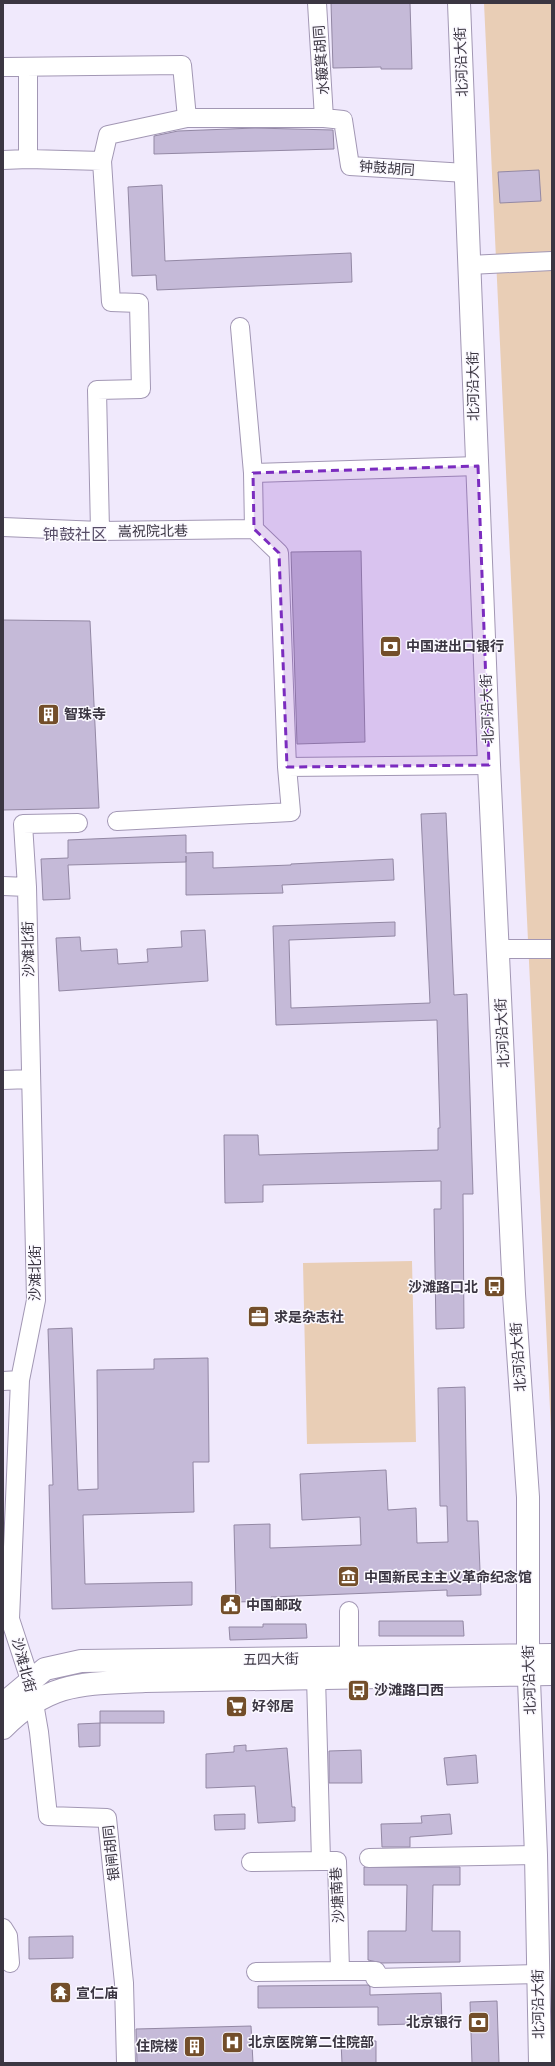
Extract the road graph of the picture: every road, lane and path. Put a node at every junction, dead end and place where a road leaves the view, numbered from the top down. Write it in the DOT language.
graph roads {
  1 [pos="317,3"];
  2 [pos="459,3"];
  3 [pos="3,67"];
  4 [pos="28,67"];
  5 [pos="186,118"];
  6 [pos="324,118"];
  7 [pos="28,159"];
  8 [pos="3,160"];
  9 [pos="102,161"];
  10 [pos="466,173"];
  11 [pos="552,261"];
  12 [pos="469,264"];
  13 [pos="240,327"];
  14 [pos="478,466"];
  15 [pos="253,473"];
  16 [pos="3,527"];
  17 [pos="254,530"];
  18 [pos="100,531"];
  19 [pos="489,765"];
  20 [pos="287,767"];
  21 [pos="117,821"];
  22 [pos="78,823"];
  23 [pos="3,886"];
  24 [pos="27,888"];
  25 [pos="499,949"];
  26 [pos="552,949"];
  27 [pos="31,1079"];
  28 [pos="3,1080"];
  29 [pos="12,1381"];
  30 [pos="349,1611"];
  31 [pos="7,1619"];
  32 [pos="552,1655"];
  33 [pos="528,1665"];
  34 [pos="349,1667"];
  35 [pos="552,1674"];
  36 [pos="316,1677"];
  37 [pos="30,1680"];
  38 [pos="34,1701"];
  39 [pos="3,1704"];
  40 [pos="3,1728"];
  41 [pos="536,1855"];
  42 [pos="370,1858"];
  43 [pos="321,1861"];
  44 [pos="251,1862"];
  45 [pos="3,1928"];
  46 [pos="10,1963"];
  47 [pos="340,1971"];
  48 [pos="256,1972"];
  49 [pos="538,1974"];
  50 [pos="126,2063"];
  51 [pos="540,2063"];
  1 -- 6 [label="street, 水簸箕胡同"];
  2 -- 10 [label="main road, 北河沿大街"];
  3 -- 4 [label="street"];
  4 -- 5 [label="street"];
  4 -- 7 [label="street"];
  5 -- 6 [label="street"];
  5 -- 9 [label="street"];
  6 -- 10 [label="street, 钟鼓胡同"];
  7 -- 8 [label="street"];
  7 -- 9 [label="street"];
  9 -- 18 [label="street"];
  10 -- 12 [label="main road, 北河沿大街"];
  11 -- 12 [label="street"];
  12 -- 14 [label="main road, 北河沿大街"];
  13 -- 15 [label="street"];
  14 -- 15 [label="street"];
  14 -- 19 [label="main road, 北河沿大街"];
  15 -- 17 [label="street"];
  16 -- 18 [label="street, 嵩祝院北巷"];
  17 -- 18 [label="street, 嵩祝院北巷"];
  17 -- 20 [label="street"];
  19 -- 20 [label="street"];
  19 -- 25 [label="main road, 北河沿大街"];
  20 -- 21 [label="street"];
  22 -- 24 [label="street, 沙滩北街"];
  23 -- 24 [label="street"];
  24 -- 27 [label="street, 沙滩北街"];
  25 -- 26 [label="street"];
  25 -- 33 [label="main road, 北河沿大街"];
  27 -- 28 [label="street"];
  27 -- 29 [label="street, 沙滩北街"];
  29 -- 31 [label="street, 沙滩北街"];
  30 -- 34 [label="street"];
  31 -- 37 [label="street, 沙滩北街"];
  32 -- 33 [label="main road, 五四大街"];
  33 -- 34 [label="main road, 五四大街"];
  33 -- 35 [label="main road, 五四大街"];
  33 -- 41 [label="main road, 北河沿大街"];
  34 -- 36 [label="main road, 五四大街"];
  34 -- 37 [label="main road, 五四大街"];
  36 -- 38 [label="main road, 五四大街"];
  36 -- 43 [label="street, 沙塘南巷"];
  37 -- 38 [label="street, 沙滩北街"];
  37 -- 39 [label="main road, 五四大街"];
  38 -- 40 [label="main road, 五四大街"];
  38 -- 50 [label="street, 银闸胡同"];
  41 -- 42 [label="street"];
  41 -- 49 [label="main road, 北河沿大街"];
  43 -- 44 [label="street"];
  43 -- 47 [label="street, 沙塘南巷"];
  45 -- 46 [label="street"];
  47 -- 48 [label="street"];
  47 -- 49 [label="street"];
  49 -- 51 [label="main road, 北河沿大街"];
}
